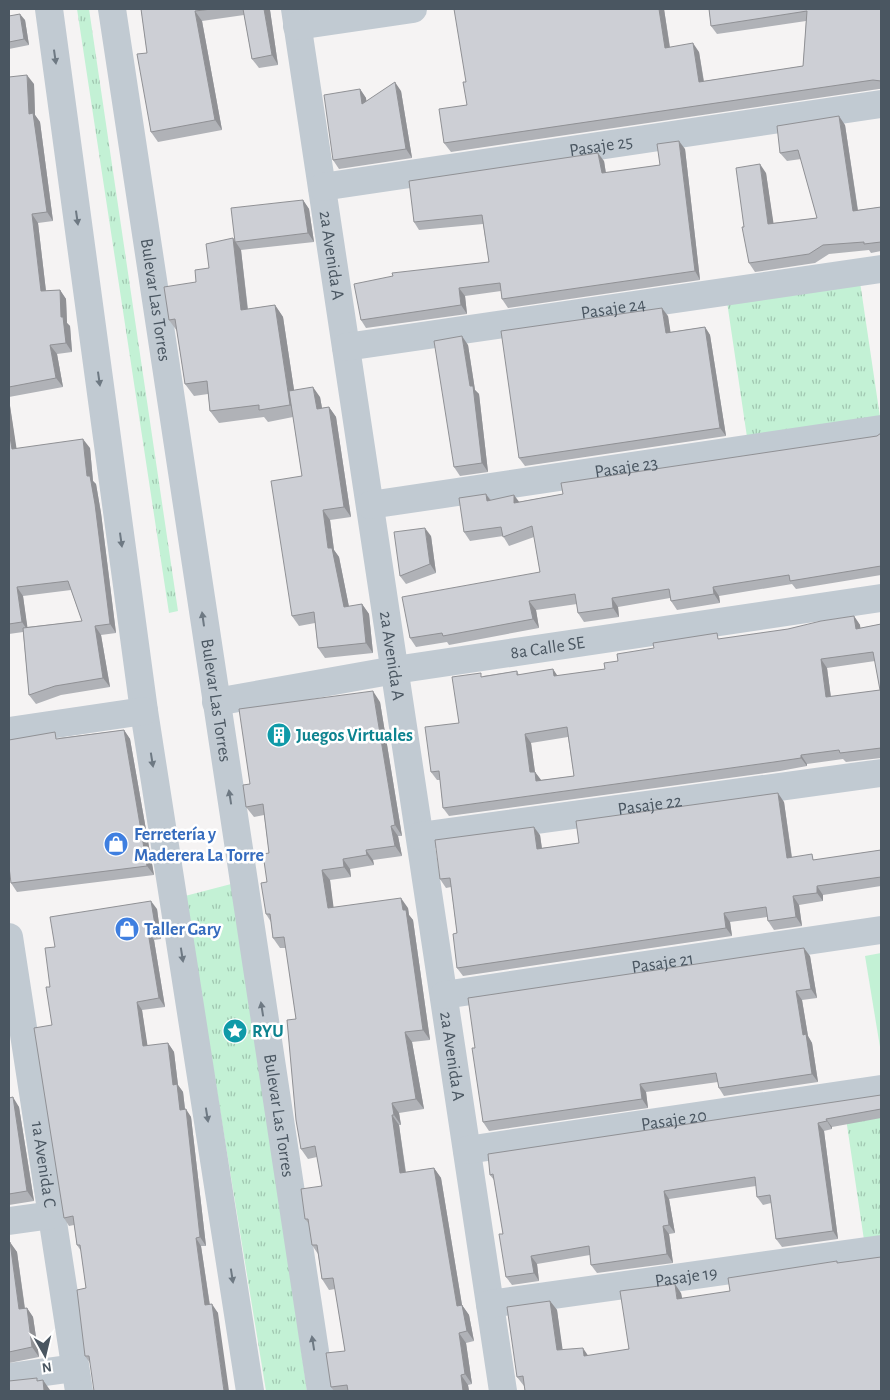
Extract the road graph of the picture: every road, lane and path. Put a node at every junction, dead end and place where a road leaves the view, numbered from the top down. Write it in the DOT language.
graph roads {
  1 [pos="49,9"];
  2 [pos="112,9"];
  3 [pos="413,9"];
  4 [pos="296,17"];
  5 [pos="881,104"];
  6 [pos="322,187"];
  7 [pos="881,270"];
  8 [pos="346,347"];
  9 [pos="881,429"];
  10 [pos="370,505"];
  11 [pos="881,598"];
  12 [pos="395,670"];
  13 [pos="216,702"];
  14 [pos="144,711"];
  15 [pos="9,731"];
  16 [pos="881,773"];
  17 [pos="420,836"];
  18 [pos="881,930"];
  19 [pos="9,937"];
  20 [pos="444,995"];
  21 [pos="19,1065"];
  22 [pos="881,1089"];
  23 [pos="467,1150"];
  24 [pos="52,1215"];
  25 [pos="9,1221"];
  26 [pos="881,1249"];
  27 [pos="490,1304"];
  28 [pos="9,1377"];
  29 [pos="77,1379"];
  30 [pos="250,1391"];
  31 [pos="320,1391"];
  32 [pos="503,1391"];
  1 -- 14 [label="street, one-way"];
  13 -- 2 [label="street, Bulevar Las Torres, one-way"];
  3 -- 4 [label="street"];
  4 -- 6 [label="street, 2a Avenida A"];
  5 -- 6 [label="street, Pasaje 25"];
  6 -- 8 [label="street, 2a Avenida A"];
  7 -- 8 [label="street, Pasaje 24"];
  8 -- 10 [label="street, 2a Avenida A"];
  9 -- 10 [label="street, Pasaje 23"];
  10 -- 12 [label="street, 2a Avenida A"];
  11 -- 12 [label="street, 8a Calle SE"];
  12 -- 13 [label="street, 8a Calle SE"];
  12 -- 17 [label="street, 2a Avenida A"];
  31 -- 13 [label="street, Bulevar Las Torres, one-way"];
  14 -- 15 [label="street"];
  14 -- 30 [label="street, one-way"];
  16 -- 17 [label="street, Pasaje 22"];
  17 -- 20 [label="street, 2a Avenida A"];
  18 -- 20 [label="street, Pasaje 21"];
  19 -- 21 [label="street, 1a Avenida C"];
  20 -- 23 [label="street, 2a Avenida A"];
  21 -- 24 [label="street, 1a Avenida C"];
  22 -- 23 [label="street, Pasaje 20"];
  23 -- 27 [label="street, 2a Avenida A"];
  24 -- 25 [label="street"];
  24 -- 29 [label="street, 1a Avenida C"];
  26 -- 27 [label="street, Pasaje 19"];
  27 -- 32 [label="street, 2a Avenida A"];
  28 -- 29 [label="street"];
}
